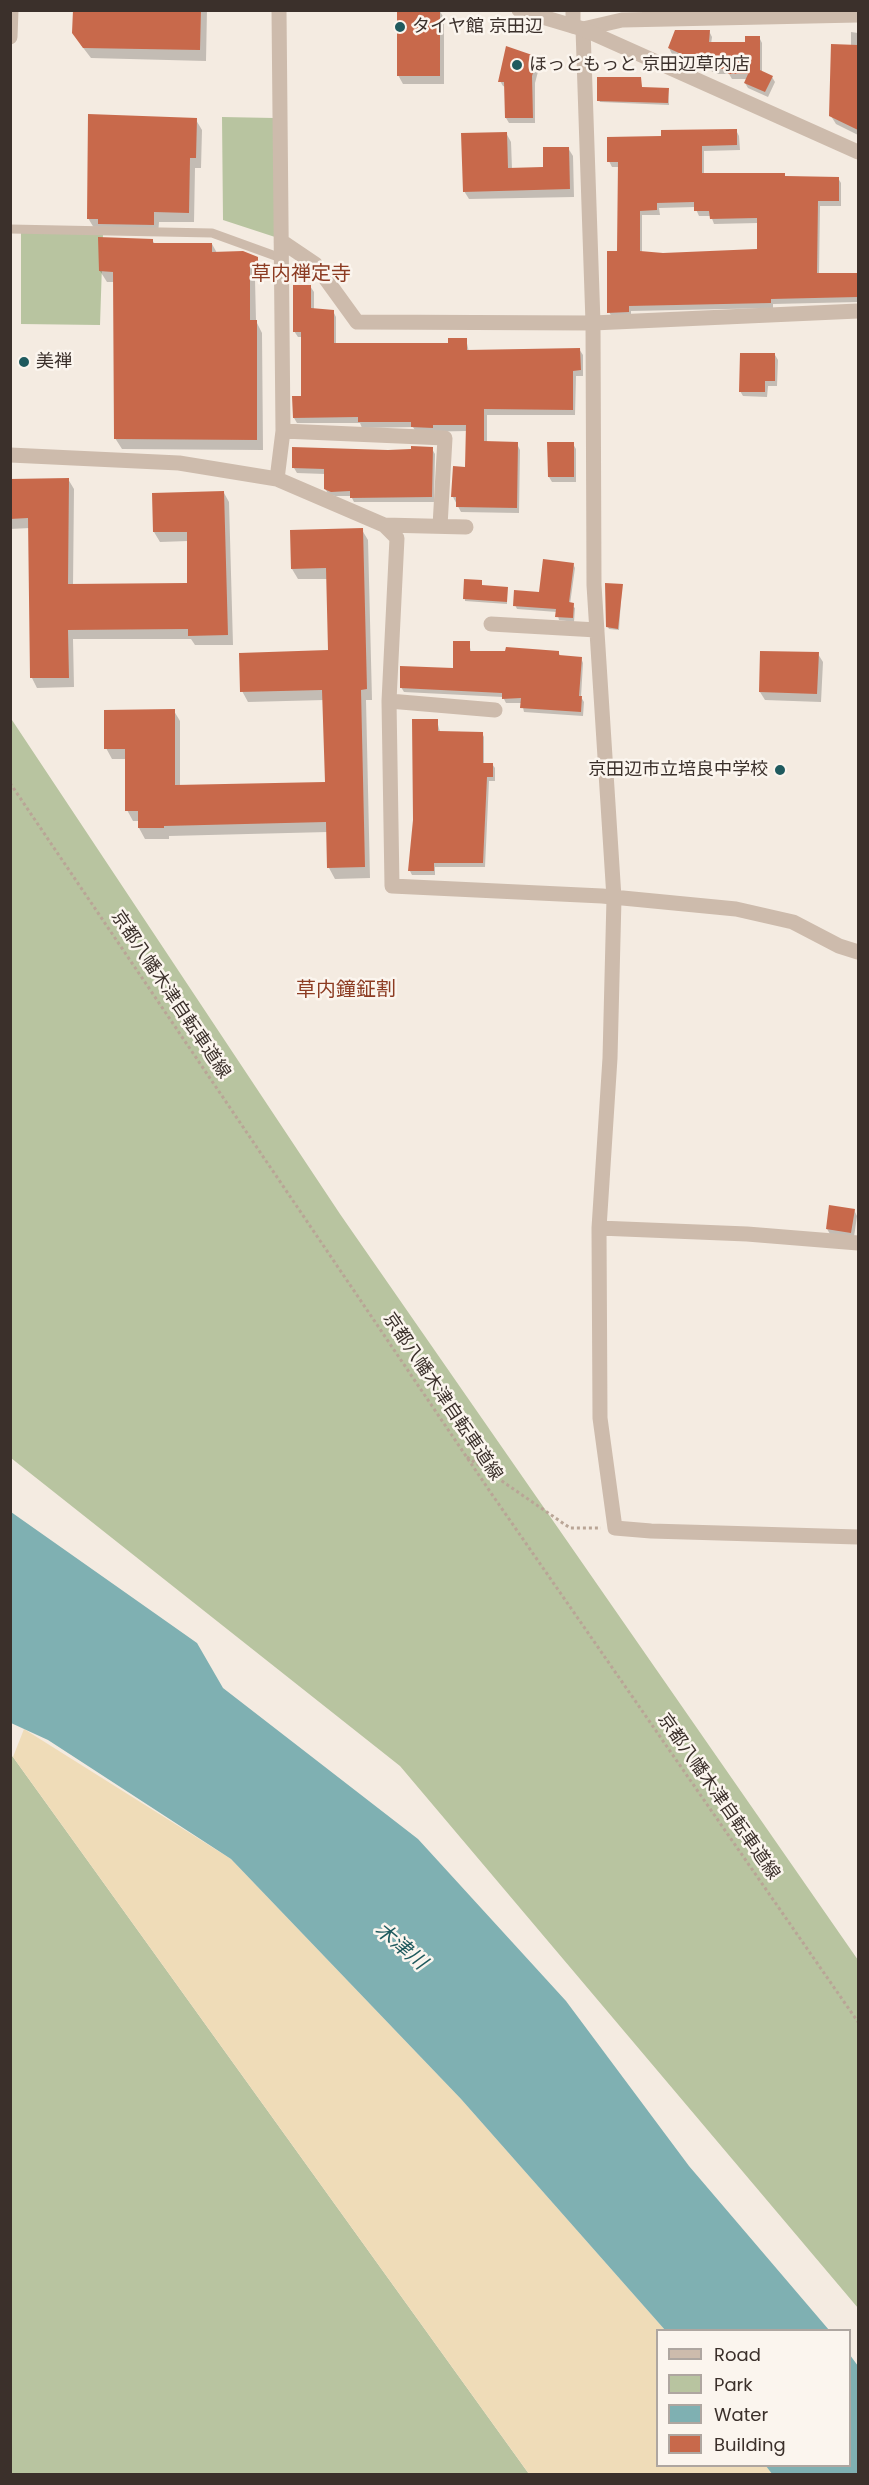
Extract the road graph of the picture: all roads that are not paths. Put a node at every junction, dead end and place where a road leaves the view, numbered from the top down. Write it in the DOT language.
graph roads {
  1 [pos="11,10"];
  2 [pos="279,10"];
  3 [pos="519,10"];
  4 [pos="858,15"];
  5 [pos="576,22"];
  6 [pos="10,37"];
  7 [pos="858,152"];
  8 [pos="10,229"];
  9 [pos="281,242"];
  10 [pos="281,258"];
  11 [pos="858,312"];
  12 [pos="593,323"];
  13 [pos="283,431"];
  14 [pos="10,455"];
  15 [pos="278,479"];
  16 [pos="384,525"];
  17 [pos="440,526"];
  18 [pos="466,527"];
  19 [pos="491,624"];
  20 [pos="597,630"];
  21 [pos="388,701"];
  22 [pos="495,710"];
  23 [pos="614,898"];
  24 [pos="858,952"];
  25 [pos="599,1228"];
  26 [pos="858,1243"];
  27 [pos="858,1537"];
  1 -- 6 [label="street"];
  2 -- 9 [label="street"];
  3 -- 5 [label="street"];
  4 -- 5 [label="street"];
  5 -- 7 [label="street"];
  5 -- 12 [label="street"];
  8 -- 10 [label="lane"];
  9 -- 10 [label="street"];
  9 -- 12 [label="street"];
  10 -- 13 [label="street"];
  11 -- 12 [label="street"];
  12 -- 20 [label="street"];
  13 -- 15 [label="street"];
  13 -- 17 [label="street"];
  14 -- 15 [label="street"];
  15 -- 16 [label="street"];
  16 -- 17 [label="street"];
  16 -- 21 [label="street"];
  17 -- 18 [label="street"];
  19 -- 20 [label="street"];
  20 -- 23 [label="street"];
  21 -- 22 [label="street"];
  21 -- 23 [label="street"];
  23 -- 24 [label="street"];
  23 -- 25 [label="street"];
  25 -- 26 [label="street"];
  25 -- 27 [label="street"];
}
